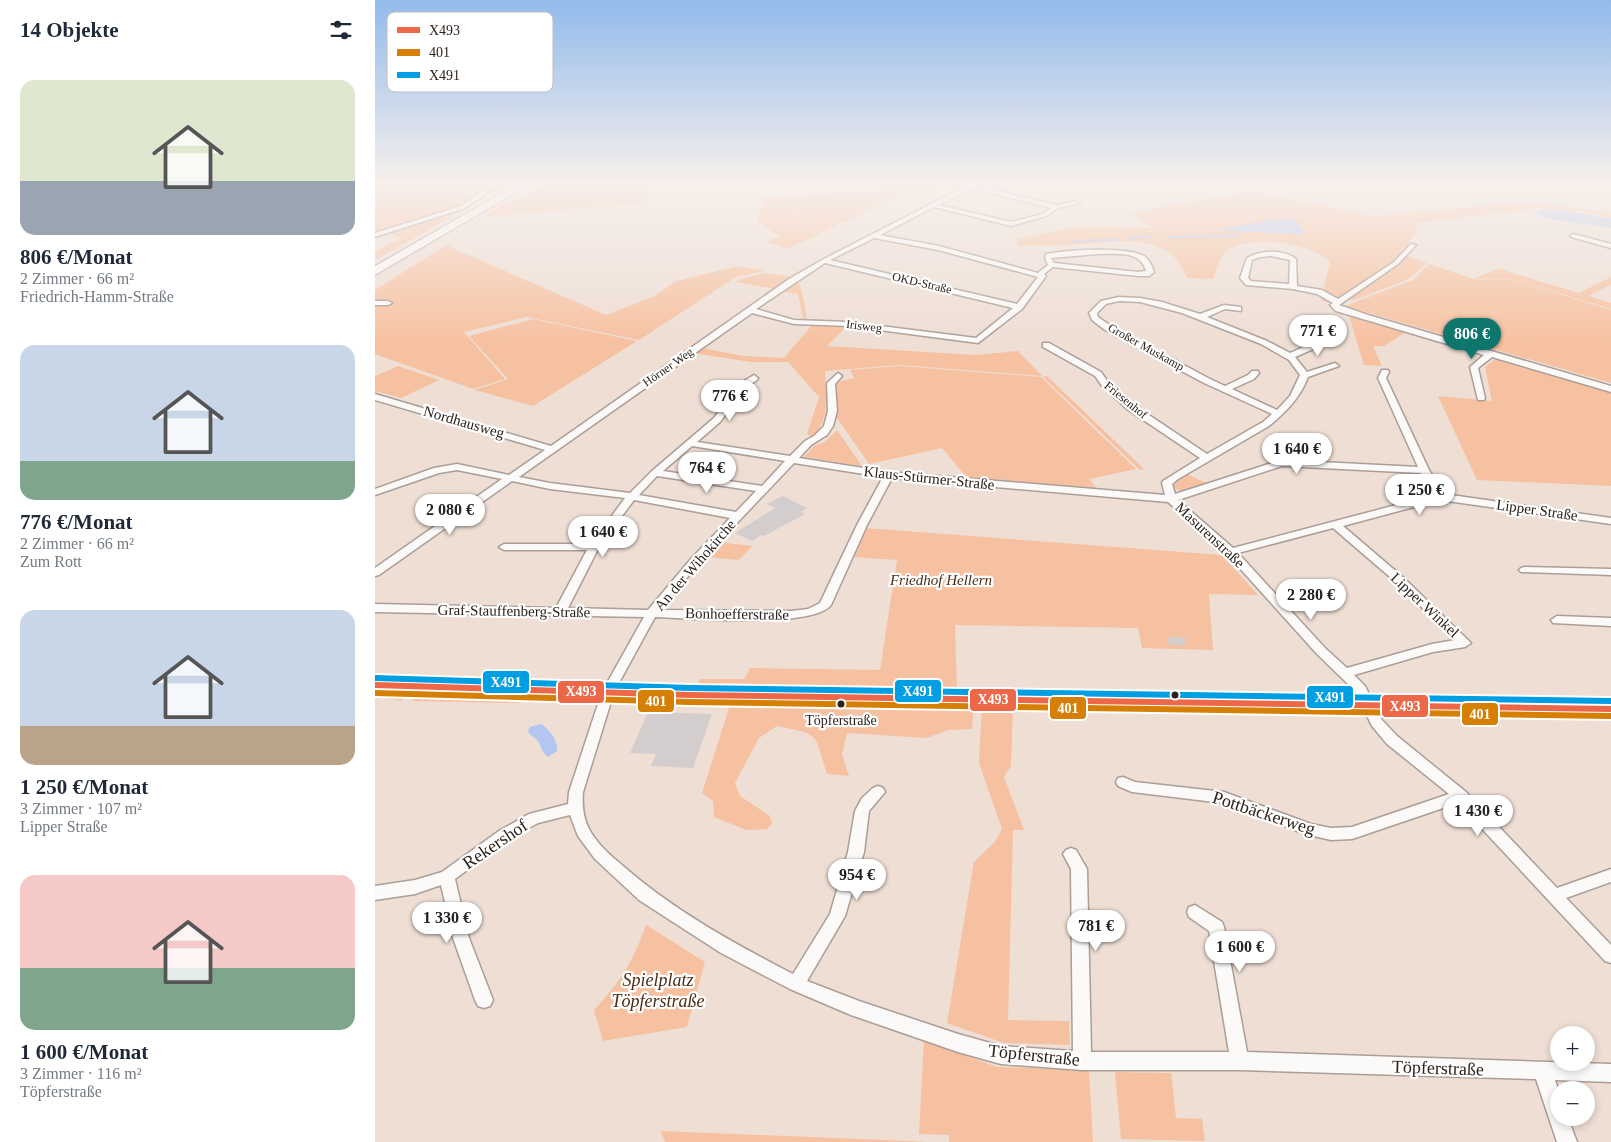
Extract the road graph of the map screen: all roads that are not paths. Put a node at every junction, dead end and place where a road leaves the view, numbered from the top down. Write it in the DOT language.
graph roads {
  1 [pos="424,237"];
  2 [pos="433,237"];
  3 [pos="870,237"];
  4 [pos="880,237"];
  5 [pos="1578,237"];
  6 [pos="1413,245"];
  7 [pos="1611,246"];
  8 [pos="824,261"];
  9 [pos="375,265"];
  10 [pos="1052,265"];
  11 [pos="375,271"];
  12 [pos="1041,275"];
  13 [pos="1293,287"];
  14 [pos="375,303"];
  15 [pos="388,303"];
  16 [pos="1335,303"];
  17 [pos="1019,307"];
  18 [pos="750,310"];
  19 [pos="1238,310"];
  20 [pos="1200,316"];
  21 [pos="1304,339"];
  22 [pos="1045,345"];
  23 [pos="1490,354"];
  24 [pos="1289,356"];
  25 [pos="1335,366"];
  26 [pos="1385,372"];
  27 [pos="1255,373"];
  28 [pos="1304,375"];
  29 [pos="838,376"];
  30 [pos="754,378"];
  31 [pos="1225,389"];
  32 [pos="1611,389"];
  33 [pos="375,397"];
  34 [pos="1481,398"];
  35 [pos="1279,414"];
  36 [pos="689,443"];
  37 [pos="552,449"];
  38 [pos="1206,457"];
  39 [pos="792,461"];
  40 [pos="1425,470"];
  41 [pos="655,473"];
  42 [pos="889,475"];
  43 [pos="511,478"];
  44 [pos="764,490"];
  45 [pos="375,492"];
  46 [pos="632,496"];
  47 [pos="1441,497"];
  48 [pos="1171,499"];
  49 [pos="738,516"];
  50 [pos="1611,520"];
  51 [pos="1336,525"];
  52 [pos="504,547"];
  53 [pos="594,547"];
  54 [pos="1231,552"];
  55 [pos="1525,570"];
  56 [pos="1611,572"];
  57 [pos="375,573"];
  58 [pos="375,608"];
  59 [pos="559,612"];
  60 [pos="652,613"];
  61 [pos="1557,620"];
  62 [pos="1611,622"];
  63 [pos="1345,673"];
  64 [pos="375,685"];
  65 [pos="608,692"];
  66 [pos="1368,705"];
  67 [pos="1611,709"];
  68 [pos="1123,782"];
  69 [pos="878,792"];
  70 [pos="1461,796"];
  71 [pos="575,808"];
  72 [pos="1071,854"];
  73 [pos="1611,875"];
  74 [pos="447,877"];
  75 [pos="375,893"];
  76 [pos="1555,895"];
  77 [pos="1195,912"];
  78 [pos="1611,956"];
  79 [pos="796,984"];
  80 [pos="484,1000"];
  81 [pos="1081,1060"];
  82 [pos="1240,1061"];
  83 [pos="1542,1070"];
  84 [pos="1611,1073"];
  85 [pos="1567,1142"];
  1 -- 9 [label="highway"];
  2 -- 11 [label="highway"];
  3 -- 8 [label="street, Hörner Weg"];
  4 -- 12 [label="street"];
  5 -- 7 [label="street"];
  6 -- 16 [label="street"];
  8 -- 17 [label="street, OKD-Straße"];
  8 -- 18 [label="street, Hörner Weg"];
  10 -- 10 [label="street"];
  10 -- 12 [label="street"];
  12 -- 17 [label="street"];
  13 -- 13 [label="street"];
  13 -- 16 [label="street"];
  14 -- 15 [label="street"];
  16 -- 23 [label="street"];
  17 -- 18 [label="street, Irisweg"];
  18 -- 37 [label="street, Hörner Weg"];
  19 -- 20 [label="street"];
  20 -- 24 [label="street, Großer Muskamp"];
  20 -- 31 [label="street, Großer Muskamp"];
  21 -- 24 [label="street"];
  22 -- 38 [label="street, Friesenhof"];
  23 -- 32 [label="street"];
  23 -- 34 [label="street"];
  24 -- 28 [label="street, Großer Muskamp"];
  25 -- 28 [label="street"];
  26 -- 40 [label="street"];
  27 -- 31 [label="street"];
  28 -- 35 [label="street"];
  29 -- 39 [label="street, An der Wihokirche"];
  30 -- 36 [label="street"];
  31 -- 35 [label="street, Großer Muskamp"];
  33 -- 37 [label="street, Nordhausweg"];
  35 -- 38 [label="street"];
  36 -- 39 [label="street, Klaus-Stürmer-Straße"];
  36 -- 41 [label="street"];
  37 -- 43 [label="street, Hörner Weg"];
  38 -- 48 [label="street"];
  39 -- 42 [label="street, Klaus-Stürmer-Straße"];
  39 -- 44 [label="street, An der Wihokirche"];
  40 -- 47 [label="street"];
  40 -- 48 [label="street"];
  41 -- 44 [label="street"];
  41 -- 46 [label="street"];
  42 -- 48 [label="street, Klaus-Stürmer-Straße"];
  42 -- 60 [label="street, Bonhoefferstraße"];
  43 -- 45 [label="street, An der Wihokirche"];
  43 -- 46 [label="street, An der Wihokirche"];
  43 -- 57 [label="street, Hörner Weg"];
  44 -- 49 [label="street, An der Wihokirche"];
  46 -- 49 [label="street, An der Wihokirche"];
  46 -- 53 [label="street"];
  47 -- 50 [label="street, Lipper Straße"];
  47 -- 51 [label="street, Lipper Straße"];
  48 -- 54 [label="street, Masurenstraße"];
  49 -- 60 [label="street, An der Wihokirche"];
  51 -- 54 [label="street, Lipper Straße"];
  51 -- 63 [label="street, Lipper Winkel"];
  52 -- 53 [label="street"];
  53 -- 59 [label="street"];
  54 -- 63 [label="street, Masurenstraße"];
  55 -- 56 [label="street"];
  58 -- 59 [label="street, Graf-Stauffenberg-Straße"];
  59 -- 60 [label="street, Graf-Stauffenberg-Straße"];
  60 -- 65 [label="street, An der Wihokirche"];
  61 -- 62 [label="street"];
  63 -- 66 [label="street, Masurenstraße"];
  64 -- 65 [label="main road"];
  65 -- 66 [label="main road"];
  65 -- 71 [label="street, Töpferstraße"];
  66 -- 67 [label="main road"];
  66 -- 70 [label="street, Masurenstraße"];
  68 -- 70 [label="street, Pottbäckerweg"];
  69 -- 79 [label="street"];
  70 -- 76 [label="street, Masurenstraße"];
  71 -- 74 [label="street, Rekershof"];
  71 -- 79 [label="street, Töpferstraße"];
  72 -- 81 [label="street"];
  73 -- 76 [label="street"];
  74 -- 75 [label="street, Rekershof"];
  74 -- 80 [label="street, Rekershof"];
  76 -- 78 [label="street, Masurenstraße"];
  77 -- 82 [label="street"];
  79 -- 81 [label="street, Töpferstraße"];
  81 -- 82 [label="street, Töpferstraße"];
  82 -- 83 [label="street, Töpferstraße"];
  83 -- 84 [label="street, Töpferstraße"];
  83 -- 85 [label="street"];
}
